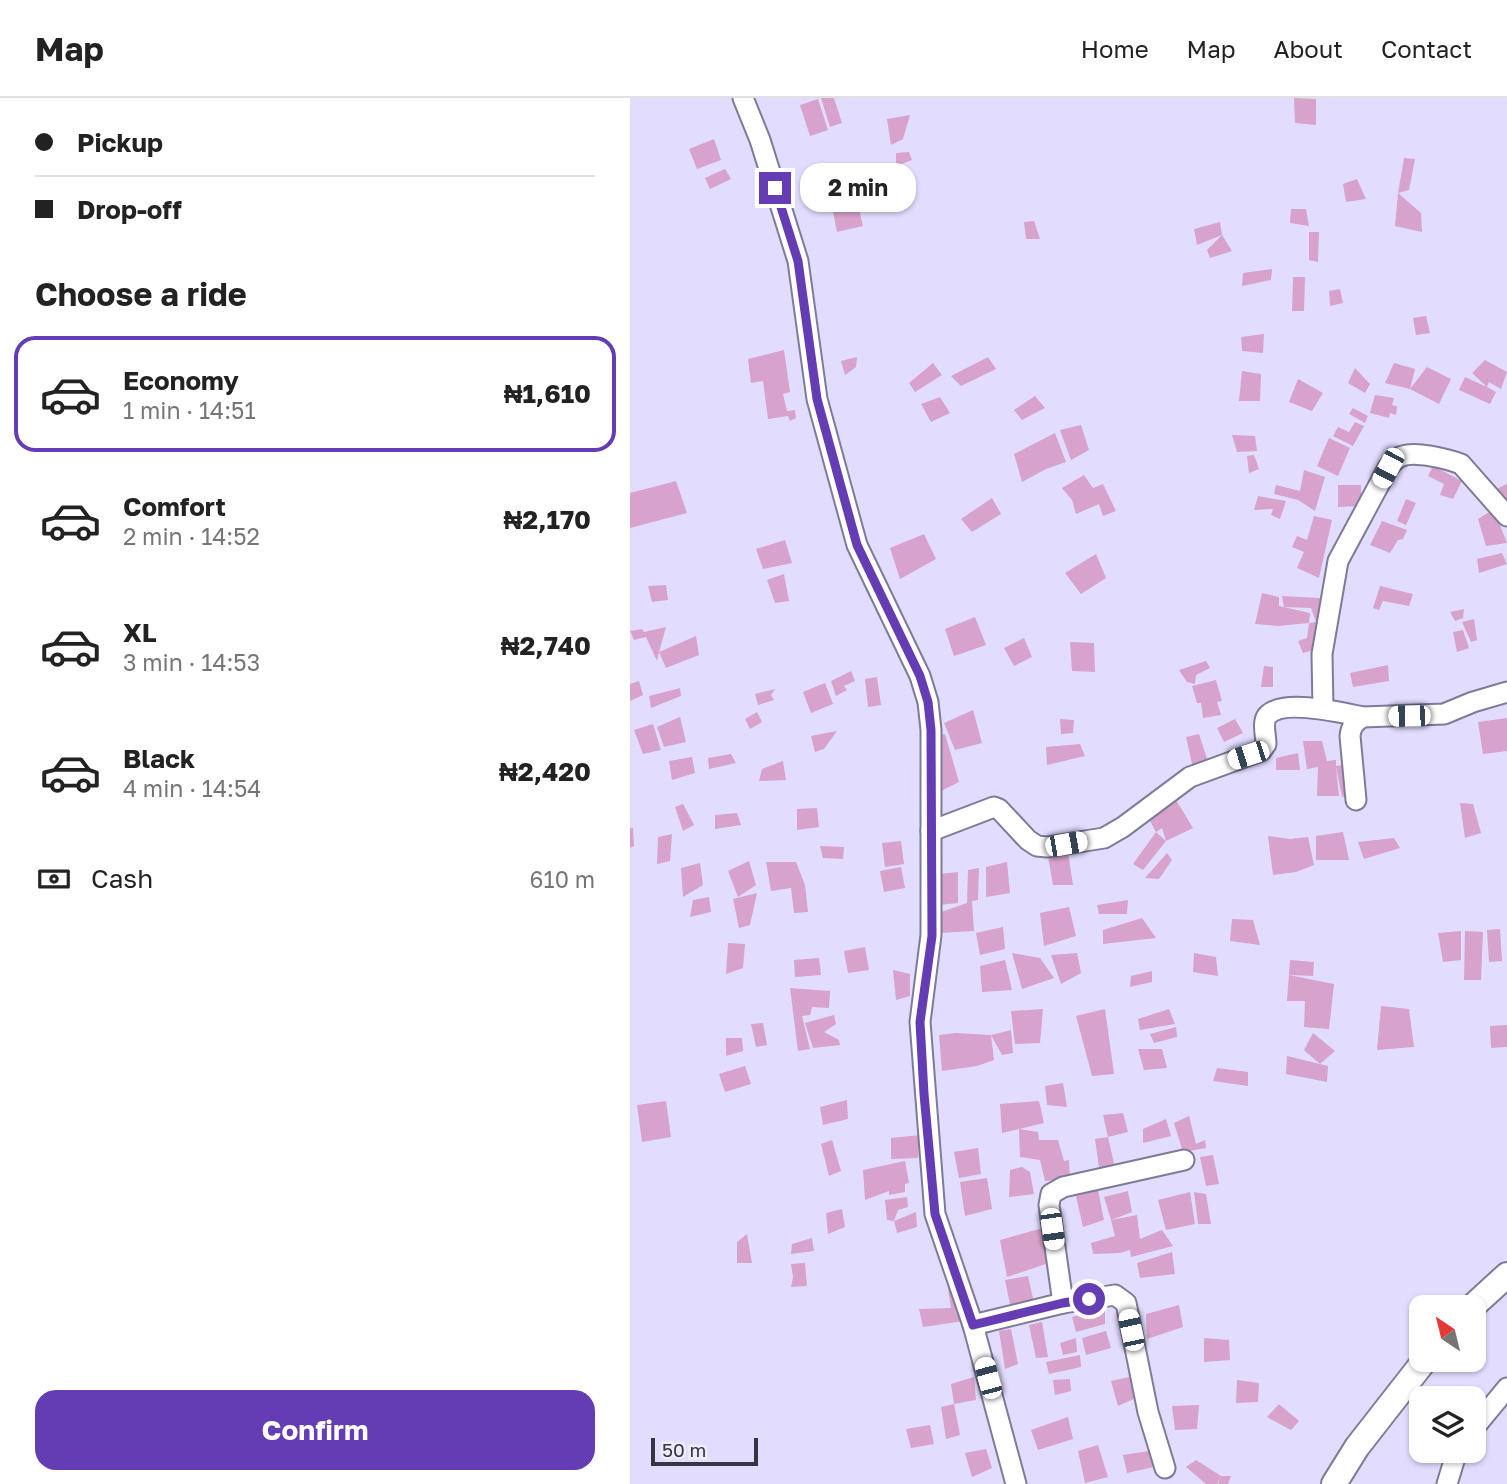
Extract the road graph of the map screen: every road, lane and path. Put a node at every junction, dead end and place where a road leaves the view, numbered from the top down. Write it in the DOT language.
graph roads {
  1 [pos="743,98"];
  2 [pos="1507,516"];
  3 [pos="1507,692"];
  4 [pos="1323,709"];
  5 [pos="1363,717"];
  6 [pos="1356,800"];
  7 [pos="931,831"];
  8 [pos="1184,1160"];
  9 [pos="1507,1275"];
  10 [pos="1485,1295"];
  11 [pos="1063,1303"];
  12 [pos="973,1325"];
  13 [pos="1416,1372"];
  14 [pos="1507,1388"];
  15 [pos="1486,1413"];
  16 [pos="1453,1463"];
  17 [pos="1165,1468"];
  18 [pos="1016,1484"];
  19 [pos="1334,1484"];
  20 [pos="1447,1484"];
  1 -- 7 [label="street"];
  2 -- 4 [label="street"];
  3 -- 5 [label="street"];
  4 -- 5 [label="street"];
  4 -- 7 [label="street"];
  5 -- 6 [label="street"];
  7 -- 12 [label="street"];
  8 -- 11 [label="street"];
  9 -- 10 [label="main road"];
  11 -- 12 [label="street"];
  11 -- 17 [label="street"];
  12 -- 18 [label="street"];
  13 -- 19 [label="main road"];
  14 -- 15 [label="street"];
  16 -- 20 [label="street"];
}
